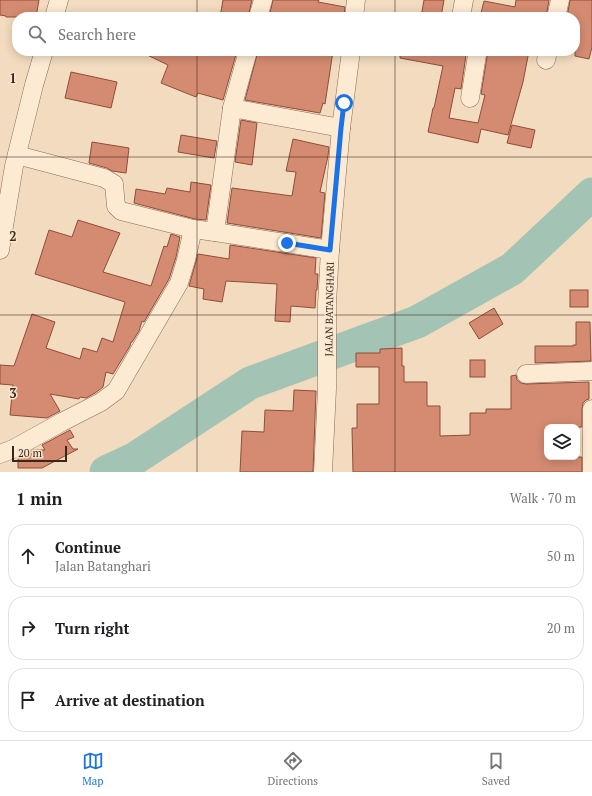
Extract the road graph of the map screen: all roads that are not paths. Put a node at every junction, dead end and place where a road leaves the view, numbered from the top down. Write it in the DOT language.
graph roads {
  1 [pos="59,0"];
  2 [pos="263,0"];
  3 [pos="356,0"];
  4 [pos="464,0"];
  5 [pos="560,0"];
  6 [pos="55,12"];
  7 [pos="259,12"];
  8 [pos="355,12"];
  9 [pos="462,12"];
  10 [pos="557,12"];
  11 [pos="43,56"];
  12 [pos="247,56"];
  13 [pos="350,56"];
  14 [pos="477,56"];
  15 [pos="470,98"];
  16 [pos="232,108"];
  17 [pos="341,128"];
  18 [pos="17,155"];
  19 [pos="193,229"];
  20 [pos="215,232"];
  21 [pos="0,250"];
  22 [pos="330,250"];
  23 [pos="592,371"];
  24 [pos="526,374"];
  25 [pos="592,409"];
  26 [pos="0,454"];
  27 [pos="323,472"];
  28 [pos="592,472"];
  1 -- 6 [label="street"];
  2 -- 7 [label="street"];
  3 -- 8 [label="street"];
  4 -- 9 [label="street"];
  5 -- 10 [label="street"];
  11 -- 18 [label="street"];
  12 -- 16 [label="street"];
  13 -- 17 [label="street, JALAN BATANGHARI"];
  14 -- 15 [label="street"];
  16 -- 17 [label="street"];
  16 -- 20 [label="street"];
  17 -- 22 [label="street, JALAN BATANGHARI"];
  18 -- 19 [label="street"];
  18 -- 21 [label="street"];
  19 -- 20 [label="street"];
  19 -- 26 [label="street"];
  20 -- 22 [label="street"];
  22 -- 27 [label="street, JALAN BATANGHARI"];
  23 -- 24 [label="street"];
  25 -- 28 [label="street"];
}
